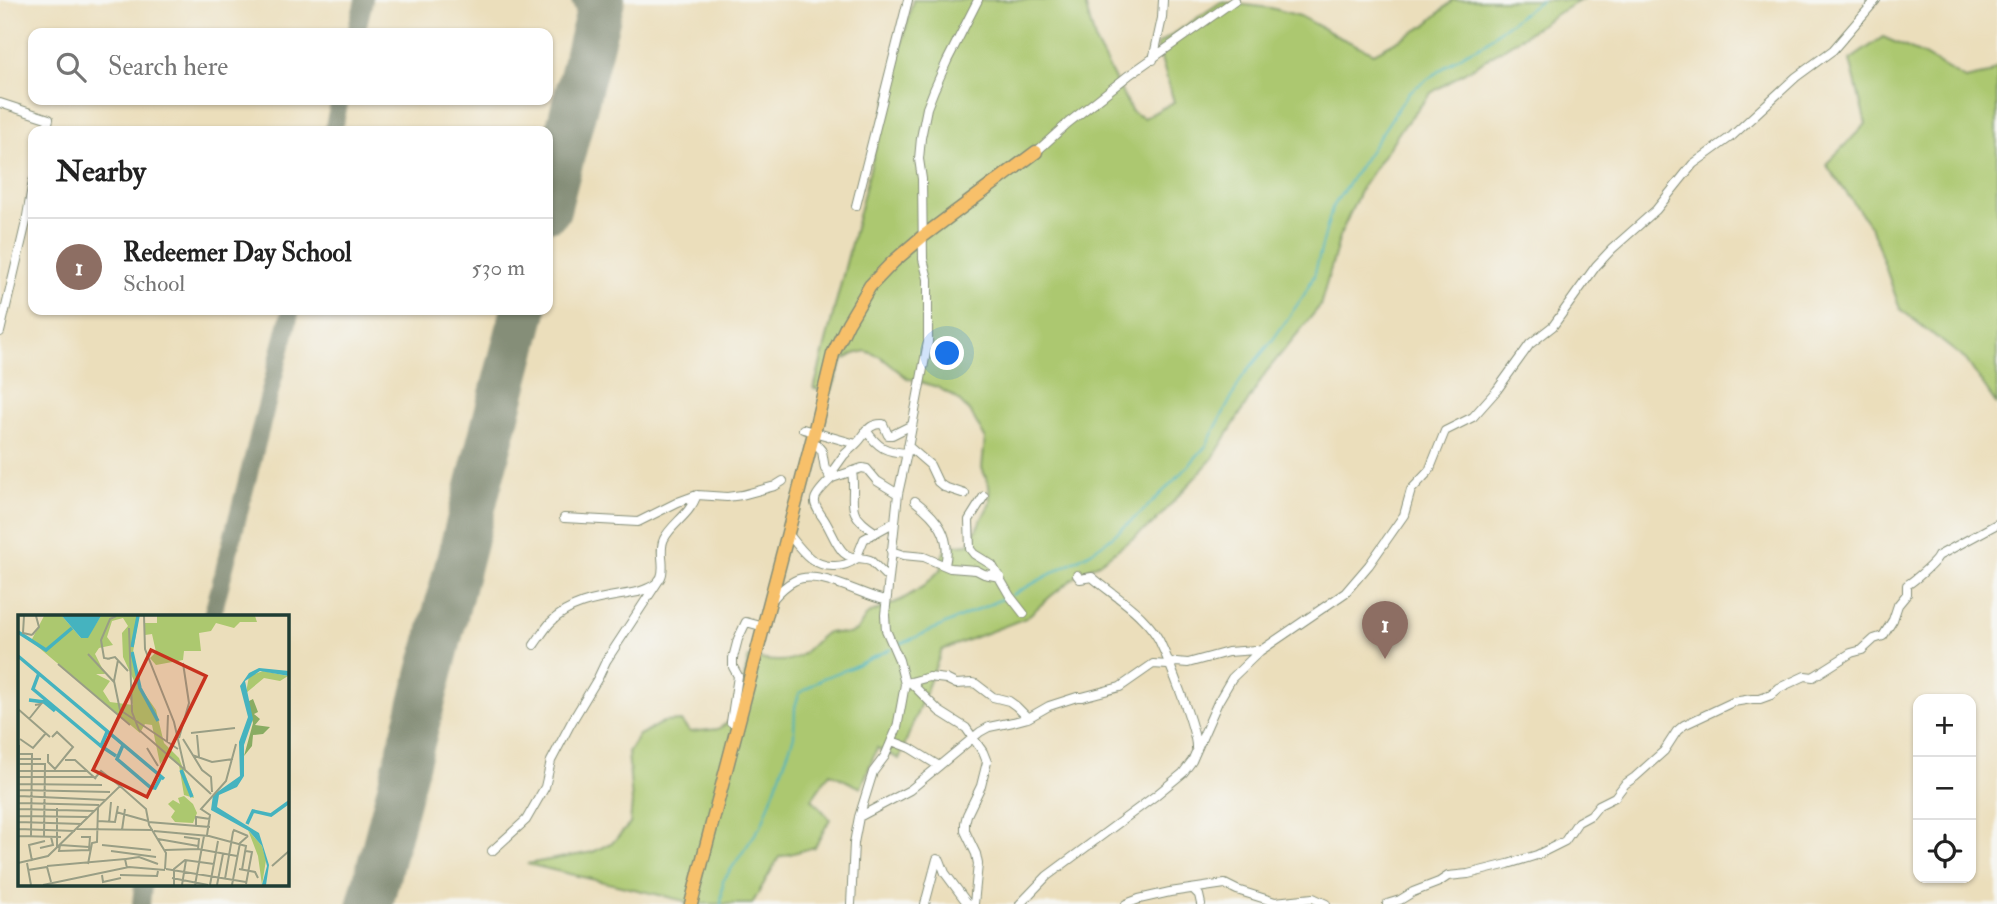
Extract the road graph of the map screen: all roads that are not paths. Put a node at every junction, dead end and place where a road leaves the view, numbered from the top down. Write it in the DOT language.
graph roads {
  1 [pos="908,0"];
  2 [pos="978,0"];
  3 [pos="1163,0"];
  4 [pos="1235,0"];
  5 [pos="1876,0"];
  6 [pos="1153,60"];
  7 [pos="0,103"];
  8 [pos="48,126"];
  9 [pos="1036,152"];
  10 [pos="856,206"];
  11 [pos="28,210"];
  12 [pos="922,237"];
  13 [pos="0,332"];
  14 [pos="912,425"];
  15 [pos="866,430"];
  16 [pos="810,434"];
  17 [pos="856,444"];
  18 [pos="908,450"];
  19 [pos="852,471"];
  20 [pos="830,477"];
  21 [pos="783,481"];
  22 [pos="898,494"];
  23 [pos="965,494"];
  24 [pos="697,495"];
  25 [pos="984,496"];
  26 [pos="915,501"];
  27 [pos="564,518"];
  28 [pos="893,523"];
  29 [pos="1997,524"];
  30 [pos="875,532"];
  31 [pos="787,533"];
  32 [pos="891,551"];
  33 [pos="856,559"];
  34 [pos="945,565"];
  35 [pos="1077,575"];
  36 [pos="887,577"];
  37 [pos="1000,577"];
  38 [pos="659,580"];
  39 [pos="885,600"];
  40 [pos="768,604"];
  41 [pos="1024,614"];
  42 [pos="757,625"];
  43 [pos="534,645"];
  44 [pos="1260,651"];
  45 [pos="1168,665"];
  46 [pos="907,683"];
  47 [pos="1028,718"];
  48 [pos="731,722"];
  49 [pos="973,738"];
  50 [pos="892,741"];
  51 [pos="1196,751"];
  52 [pos="939,766"];
  53 [pos="859,817"];
  54 [pos="492,851"];
  55 [pos="1193,889"];
  56 [pos="691,904"];
  57 [pos="851,904"];
  58 [pos="925,904"];
  59 [pos="968,904"];
  60 [pos="974,904"];
  61 [pos="1020,904"];
  62 [pos="1126,904"];
  63 [pos="1200,904"];
  64 [pos="1326,904"];
  65 [pos="1387,904"];
  1 -- 10 [label="street"];
  2 -- 12 [label="street"];
  3 -- 6 [label="street"];
  4 -- 6 [label="street"];
  5 -- 44 [label="street"];
  6 -- 9 [label="street"];
  7 -- 8 [label="street"];
  9 -- 12 [label="main road"];
  11 -- 13 [label="street"];
  12 -- 14 [label="street"];
  12 -- 16 [label="main road"];
  14 -- 15 [label="street"];
  14 -- 18 [label="street"];
  15 -- 17 [label="street"];
  15 -- 18 [label="street"];
  16 -- 17 [label="street"];
  16 -- 20 [label="street"];
  16 -- 31 [label="main road"];
  17 -- 20 [label="street"];
  18 -- 22 [label="street"];
  18 -- 23 [label="street"];
  19 -- 20 [label="street"];
  19 -- 22 [label="street"];
  19 -- 30 [label="street"];
  20 -- 33 [label="street"];
  21 -- 24 [label="street"];
  22 -- 28 [label="street"];
  24 -- 27 [label="street"];
  24 -- 38 [label="street"];
  25 -- 37 [label="street"];
  26 -- 34 [label="street"];
  28 -- 30 [label="street"];
  28 -- 32 [label="street"];
  29 -- 65 [label="street"];
  30 -- 33 [label="street"];
  31 -- 33 [label="street"];
  31 -- 40 [label="main road"];
  32 -- 34 [label="street"];
  32 -- 36 [label="street"];
  33 -- 36 [label="street"];
  34 -- 37 [label="street"];
  35 -- 45 [label="street"];
  36 -- 39 [label="street"];
  37 -- 41 [label="street"];
  38 -- 43 [label="street"];
  38 -- 54 [label="street"];
  39 -- 40 [label="street"];
  39 -- 46 [label="street"];
  40 -- 56 [label="main road"];
  42 -- 48 [label="street"];
  44 -- 45 [label="street"];
  44 -- 51 [label="street"];
  45 -- 47 [label="street"];
  45 -- 51 [label="street"];
  46 -- 47 [label="street"];
  46 -- 49 [label="street"];
  46 -- 50 [label="street"];
  47 -- 49 [label="street"];
  49 -- 52 [label="street"];
  49 -- 60 [label="street"];
  50 -- 52 [label="street"];
  50 -- 53 [label="street"];
  51 -- 61 [label="street"];
  52 -- 53 [label="street"];
  53 -- 57 [label="street"];
  55 -- 62 [label="street"];
  55 -- 63 [label="street"];
  55 -- 64 [label="street"];
  58 -- 59 [label="street"];
}
